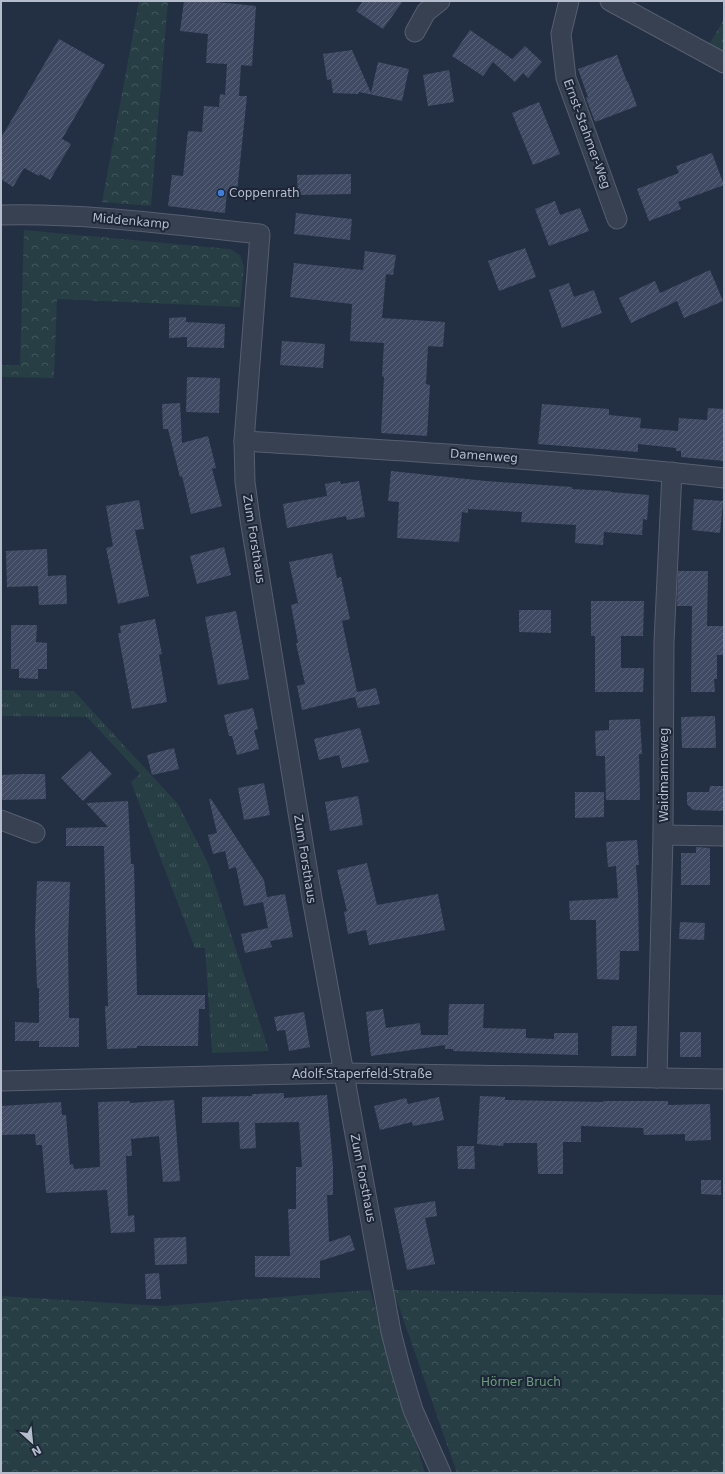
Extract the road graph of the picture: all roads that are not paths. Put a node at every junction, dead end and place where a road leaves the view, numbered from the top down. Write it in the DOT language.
graph roads {
  1 [pos="440,1"];
  2 [pos="569,1"];
  3 [pos="610,1"];
  4 [pos="415,32"];
  5 [pos="724,63"];
  6 [pos="1,215"];
  7 [pos="618,218"];
  8 [pos="260,234"];
  9 [pos="244,442"];
  10 [pos="672,472"];
  11 [pos="724,478"];
  12 [pos="1,820"];
  13 [pos="35,833"];
  14 [pos="663,835"];
  15 [pos="724,836"];
  16 [pos="343,1073"];
  17 [pos="657,1078"];
  18 [pos="724,1080"];
  19 [pos="1,1082"];
  20 [pos="441,1473"];
  1 -- 4 [label="street"];
  2 -- 7 [label="street, Ernst-Stahmer-Weg"];
  3 -- 5 [label="street"];
  6 -- 8 [label="street, Middenkamp"];
  8 -- 9 [label="street, Zum Forsthaus"];
  9 -- 10 [label="street, Damenweg"];
  9 -- 16 [label="street, Zum Forsthaus"];
  10 -- 11 [label="street, Damenweg"];
  10 -- 14 [label="street, Waidmannsweg"];
  12 -- 13 [label="street"];
  14 -- 15 [label="street"];
  14 -- 17 [label="street, Waidmannsweg"];
  16 -- 17 [label="street, Adolf-Staperfeld-Straße"];
  16 -- 19 [label="street, Adolf-Staperfeld-Straße"];
  16 -- 20 [label="street, Zum Forsthaus"];
  17 -- 18 [label="street, Adolf-Staperfeld-Straße"];
}
